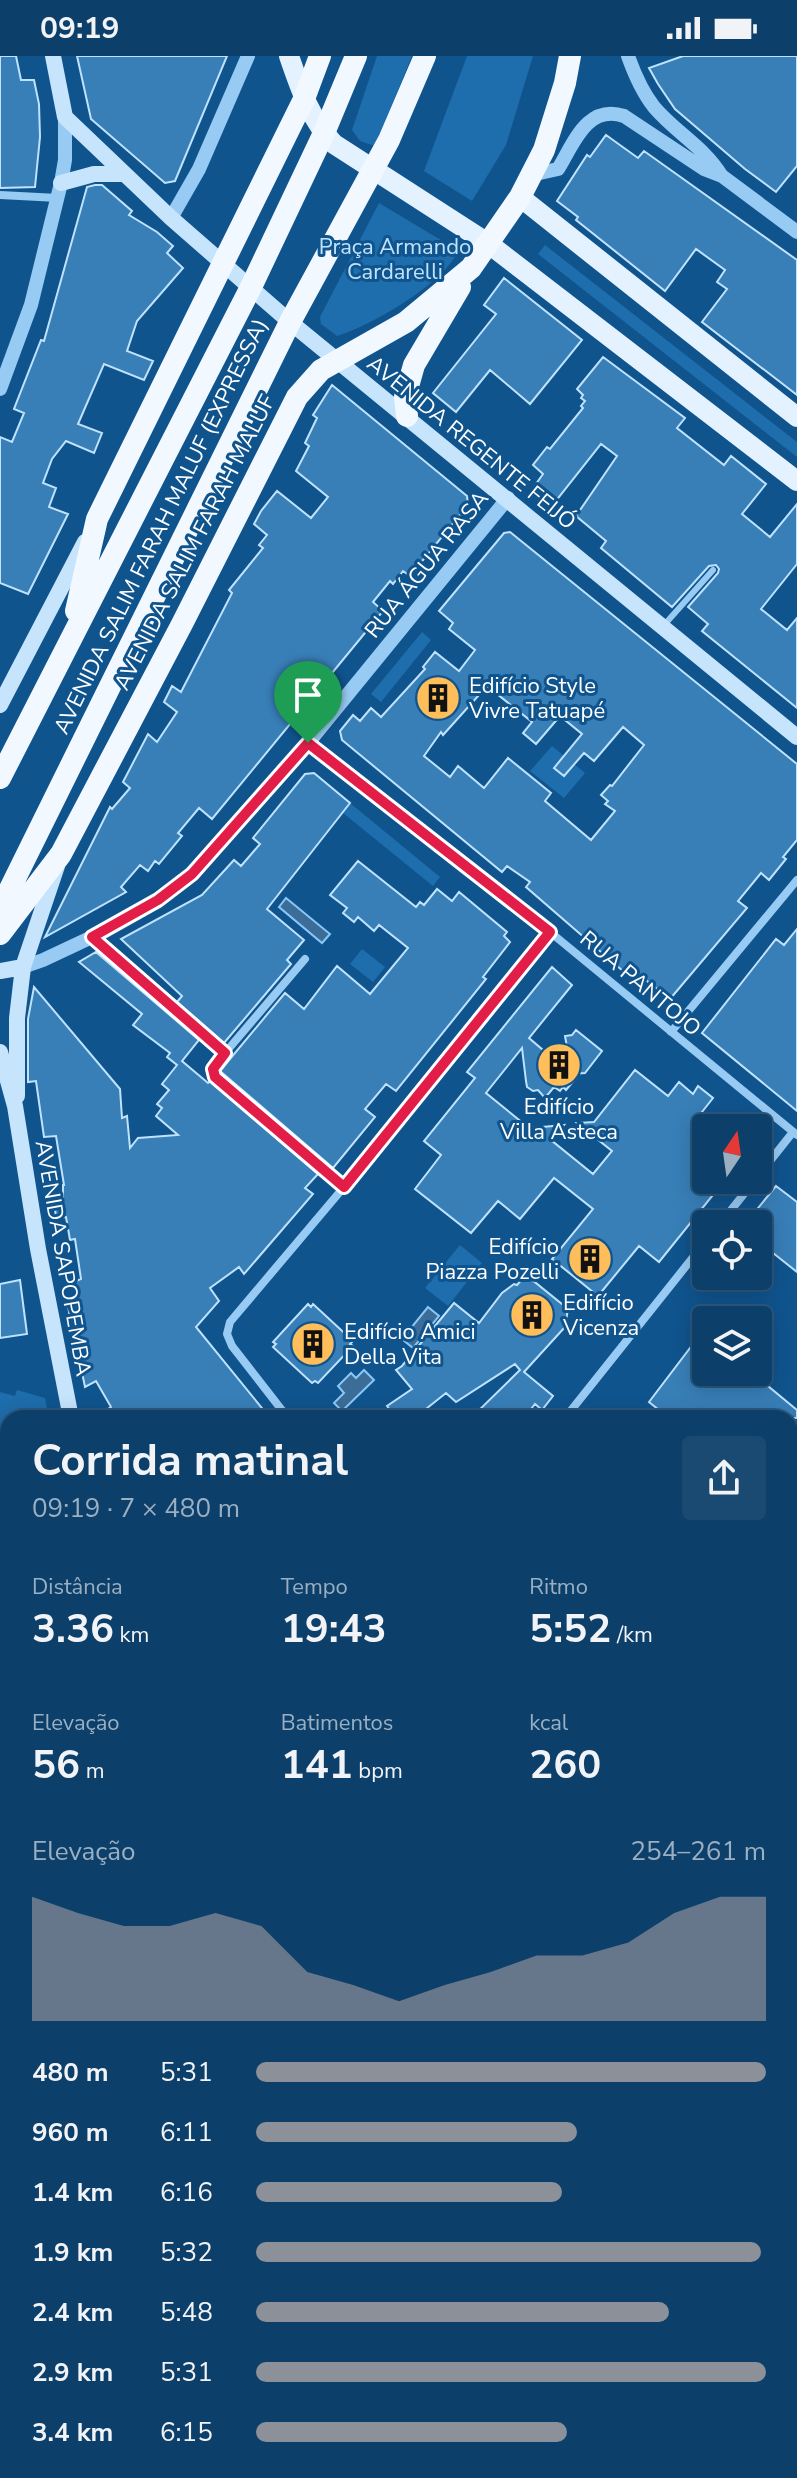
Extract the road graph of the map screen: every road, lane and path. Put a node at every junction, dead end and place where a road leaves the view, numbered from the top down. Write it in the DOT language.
graph roads {
  1 [pos="53,56"];
  2 [pos="248,56"];
  3 [pos="289,56"];
  4 [pos="320,56"];
  5 [pos="356,56"];
  6 [pos="425,56"];
  7 [pos="570,56"];
  8 [pos="628,56"];
  9 [pos="304,99"];
  10 [pos="65,117"];
  11 [pos="324,133"];
  12 [pos="374,169"];
  13 [pos="124,174"];
  14 [pos="531,175"];
  15 [pos="722,176"];
  16 [pos="60,191"];
  17 [pos="0,195"];
  18 [pos="520,197"];
  19 [pos="171,218"];
  20 [pos="797,232"];
  21 [pos="489,244"];
  22 [pos="223,264"];
  23 [pos="471,268"];
  24 [pos="251,287"];
  25 [pos="290,322"];
  26 [pos="337,360"];
  27 [pos="0,389"];
  28 [pos="407,416"];
  29 [pos="797,417"];
  30 [pos="797,481"];
  31 [pos="508,498"];
  32 [pos="97,519"];
  33 [pos="713,570"];
  34 [pos="662,627"];
  35 [pos="69,643"];
  36 [pos="0,705"];
  37 [pos="797,737"];
  38 [pos="308,743"];
  39 [pos="0,778"];
  40 [pos="61,854"];
  41 [pos="797,880"];
  42 [pos="0,909"];
  43 [pos="550,932"];
  44 [pos="0,934"];
  45 [pos="92,937"];
  46 [pos="305,959"];
  47 [pos="23,967"];
  48 [pos="0,971"];
  49 [pos="671,1032"];
  50 [pos="0,1052"];
  51 [pos="225,1053"];
  52 [pos="15,1106"];
  53 [pos="795,1134"];
  54 [pos="772,1160"];
  55 [pos="344,1187"];
  56 [pos="743,1194"];
  57 [pos="731,1210"];
  58 [pos="692,1259"];
  59 [pos="69,1410"];
  60 [pos="282,1410"];
  61 [pos="571,1410"];
  1 -- 10 [label="main road"];
  2 -- 19 [label="street"];
  3 -- 9 [label="main road"];
  4 -- 9 [label="highway"];
  5 -- 11 [label="highway"];
  6 -- 12 [label="highway"];
  7 -- 14 [label="highway, AVENIDA SALIM FARAH MALUF"];
  8 -- 15 [label="street"];
  9 -- 11 [label="main road"];
  9 -- 22 [label="highway"];
  10 -- 13 [label="main road, AVENIDA REGENTE FEIJÓ"];
  10 -- 16 [label="street"];
  11 -- 12 [label="main road"];
  11 -- 24 [label="highway, AVENIDA SALIM FARAH MALUF (EXPRESSA)"];
  12 -- 21 [label="main road"];
  12 -- 25 [label="highway, AVENIDA SALIM FARAH MALUF (EXPRESSA)"];
  13 -- 16 [label="main road"];
  13 -- 19 [label="main road, AVENIDA REGENTE FEIJÓ"];
  14 -- 15 [label="street"];
  14 -- 18 [label="highway, AVENIDA SALIM FARAH MALUF"];
  15 -- 20 [label="street"];
  16 -- 17 [label="street"];
  16 -- 27 [label="street"];
  18 -- 21 [label="highway, AVENIDA SALIM FARAH MALUF"];
  18 -- 29 [label="main road"];
  19 -- 22 [label="main road, AVENIDA REGENTE FEIJÓ"];
  21 -- 23 [label="highway, AVENIDA SALIM FARAH MALUF"];
  21 -- 30 [label="main road"];
  22 -- 24 [label="main road, AVENIDA REGENTE FEIJÓ"];
  22 -- 32 [label="highway"];
  23 -- 26 [label="highway, AVENIDA SALIM FARAH MALUF"];
  23 -- 28 [label="highway"];
  24 -- 25 [label="main road, AVENIDA REGENTE FEIJÓ"];
  24 -- 35 [label="highway, AVENIDA SALIM FARAH MALUF (EXPRESSA)"];
  25 -- 26 [label="main road, AVENIDA REGENTE FEIJÓ"];
  25 -- 42 [label="highway, AVENIDA SALIM FARAH MALUF (EXPRESSA)"];
  26 -- 28 [label="main road, AVENIDA REGENTE FEIJÓ"];
  26 -- 40 [label="highway, AVENIDA SALIM FARAH MALUF"];
  28 -- 31 [label="main road, AVENIDA REGENTE FEIJÓ"];
  31 -- 34 [label="main road, AVENIDA REGENTE FEIJÓ"];
  31 -- 38 [label="street, RUA ÁGUA RASA"];
  32 -- 35 [label="highway"];
  32 -- 36 [label="main road"];
  33 -- 34 [label="lane"];
  34 -- 37 [label="main road, AVENIDA REGENTE FEIJÓ"];
  35 -- 39 [label="highway, AVENIDA SALIM FARAH MALUF (EXPRESSA)"];
  38 -- 43 [label="street, RUA PANTOJO"];
  38 -- 45 [label="street, RUA ÁGUA RASA"];
  40 -- 44 [label="highway, AVENIDA SALIM FARAH MALUF"];
  40 -- 47 [label="main road, AVENIDA SAPOPEMBA"];
  41 -- 49 [label="street"];
  43 -- 49 [label="street, RUA PANTOJO"];
  43 -- 55 [label="street"];
  45 -- 47 [label="street, RUA ÁGUA RASA"];
  45 -- 51 [label="street"];
  46 -- 51 [label="street"];
  47 -- 48 [label="main road"];
  47 -- 52 [label="main road, AVENIDA SAPOPEMBA"];
  49 -- 53 [label="street, RUA PANTOJO"];
  50 -- 52 [label="main road, AVENIDA SAPOPEMBA"];
  51 -- 55 [label="street"];
  52 -- 59 [label="main road, AVENIDA SAPOPEMBA"];
  53 -- 54 [label="street"];
  55 -- 60 [label="street"];
  56 -- 57 [label="street"];
  58 -- 61 [label="street"];
}
